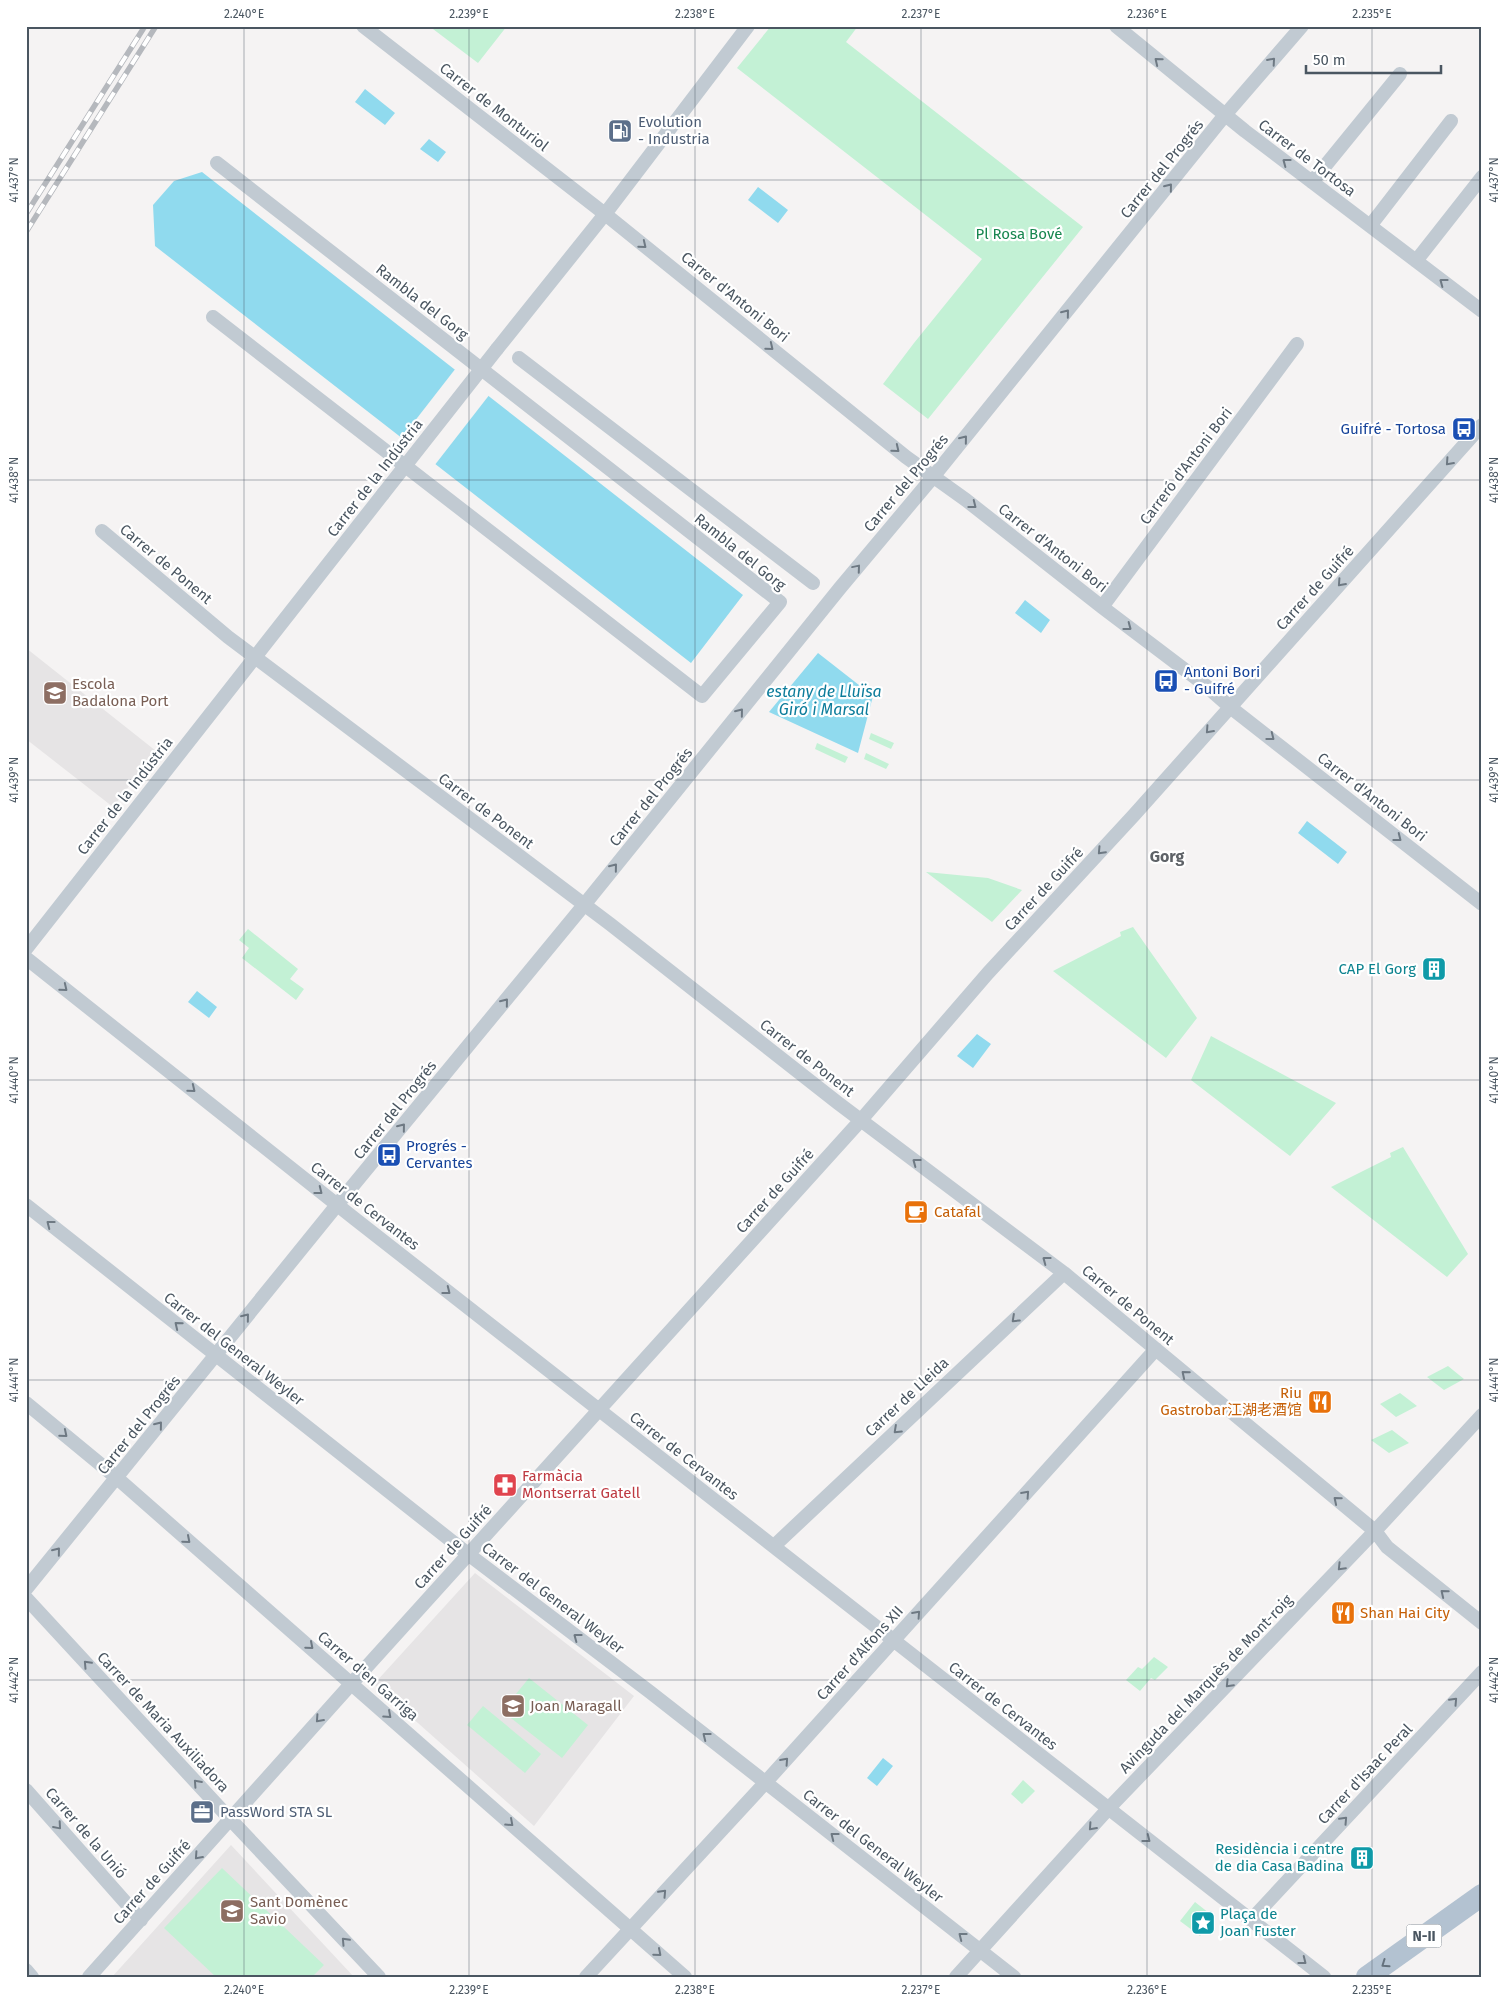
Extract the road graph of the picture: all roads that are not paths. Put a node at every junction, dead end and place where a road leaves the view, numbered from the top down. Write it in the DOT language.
graph roads {
  1 [pos="363,26"];
  2 [pos="748,26"];
  3 [pos="1116,26"];
  4 [pos="1302,26"];
  5 [pos="1400,74"];
  6 [pos="1225,115"];
  7 [pos="1451,121"];
  8 [pos="217,163"];
  9 [pos="1482,177"];
  10 [pos="1312,182"];
  11 [pos="605,214"];
  12 [pos="1370,226"];
  13 [pos="1416,261"];
  14 [pos="1482,311"];
  15 [pos="213,317"];
  16 [pos="1297,344"];
  17 [pos="519,358"];
  18 [pos="1482,425"];
  19 [pos="933,477"];
  20 [pos="102,531"];
  21 [pos="813,583"];
  22 [pos="1102,607"];
  23 [pos="254,657"];
  24 [pos="1230,706"];
  25 [pos="1482,904"];
  26 [pos="584,905"];
  27 [pos="26,949"];
  28 [pos="26,958"];
  29 [pos="861,1120"];
  30 [pos="26,1205"];
  31 [pos="337,1205"];
  32 [pos="1064,1273"];
  33 [pos="1156,1349"];
  34 [pos="216,1355"];
  35 [pos="26,1403"];
  36 [pos="599,1410"];
  37 [pos="1482,1415"];
  38 [pos="117,1478"];
  39 [pos="1375,1531"];
  40 [pos="774,1546"];
  41 [pos="468,1554"];
  42 [pos="26,1589"];
  43 [pos="26,1598"];
  44 [pos="1482,1624"];
  45 [pos="894,1639"];
  46 [pos="1482,1672"];
  47 [pos="352,1683"];
  48 [pos="765,1783"];
  49 [pos="26,1790"];
  50 [pos="1108,1809"];
  51 [pos="230,1819"];
  52 [pos="1482,1895"];
  53 [pos="141,1920"];
  54 [pos="1251,1920"];
  55 [pos="630,1929"];
  56 [pos="980,1950"];
  57 [pos="26,1970"];
  58 [pos="32,1977"];
  59 [pos="90,1977"];
  60 [pos="379,1977"];
  61 [pos="586,1977"];
  62 [pos="685,1977"];
  63 [pos="956,1977"];
  64 [pos="1014,1977"];
  65 [pos="1324,1977"];
  66 [pos="1367,1977"];
  1 -- 11 [label="street, Carrer de Monturiol"];
  2 -- 11 [label="street, Carrer de la Indústria"];
  6 -- 3 [label="street, Carrer de Tortosa, one-way"];
  6 -- 4 [label="street, Carrer del Progrés, one-way"];
  5 -- 10 [label="street"];
  10 -- 6 [label="street, Carrer de Tortosa, one-way"];
  19 -- 6 [label="street, Carrer del Progrés, one-way"];
  7 -- 12 [label="street"];
  8 -- 15 [label="street, Rambla del Gorg"];
  9 -- 13 [label="street"];
  10 -- 12 [label="street, Carrer de Tortosa"];
  11 -- 19 [label="street, Carrer d'Antoni Bori, one-way"];
  11 -- 23 [label="street, Carrer de la Indústria, bridge"];
  12 -- 13 [label="street, Carrer de Tortosa"];
  14 -- 13 [label="street, Carrer de Tortosa, one-way"];
  16 -- 22 [label="street, Carreró d'Antoni Bori"];
  17 -- 21 [label="street"];
  18 -- 24 [label="street, Carrer de Guifré, one-way"];
  19 -- 22 [label="street, Carrer d'Antoni Bori, one-way"];
  26 -- 19 [label="street, Carrer del Progrés, one-way"];
  20 -- 23 [label="street, Carrer de Ponent"];
  22 -- 24 [label="street, Carrer d'Antoni Bori, one-way"];
  23 -- 26 [label="street, Carrer de Ponent"];
  23 -- 27 [label="street, Carrer de la Indústria"];
  24 -- 25 [label="street, Carrer d'Antoni Bori, one-way"];
  24 -- 29 [label="street, Carrer de Guifré, one-way"];
  26 -- 29 [label="street, Carrer de Ponent"];
  31 -- 26 [label="street, Carrer del Progrés, one-way"];
  28 -- 31 [label="street, Carrer de Cervantes, one-way"];
  32 -- 29 [label="street, Carrer de Ponent, one-way"];
  29 -- 36 [label="street, Carrer de Guifré"];
  34 -- 30 [label="street, Carrer del General Weyler, one-way"];
  34 -- 31 [label="street, Carrer del Progrés, one-way"];
  31 -- 36 [label="street, Carrer de Cervantes, one-way"];
  32 -- 33 [label="street, Carrer de Ponent"];
  32 -- 40 [label="street, Carrer de Lleida, one-way"];
  39 -- 33 [label="street, Carrer de Ponent, one-way"];
  45 -- 33 [label="street, Carrer d'Alfons XII, one-way"];
  38 -- 34 [label="street, Carrer del Progrés, one-way"];
  34 -- 41 [label="street, Carrer del General Weyler"];
  35 -- 38 [label="street, Carrer d'en Garriga, one-way"];
  36 -- 40 [label="street, Carrer de Cervantes"];
  36 -- 41 [label="street, Carrer de Guifré"];
  37 -- 39 [label="street, Avinguda del Marquès de Mont-roig"];
  42 -- 38 [label="street, Carrer del Progrés, one-way"];
  38 -- 47 [label="street, Carrer d'en Garriga, one-way"];
  44 -- 39 [label="street, Carrer de Ponent, one-way"];
  39 -- 50 [label="street, Avinguda del Marquès de Mont-roig, one-way"];
  40 -- 45 [label="street, Carrer de Cervantes"];
  41 -- 47 [label="street, Carrer de Guifré"];
  48 -- 41 [label="street, Carrer del General Weyler, one-way"];
  51 -- 43 [label="street, Carrer de Maria Auxiliadora, one-way"];
  48 -- 45 [label="street, Carrer d'Alfons XII, one-way"];
  45 -- 50 [label="street, Carrer de Cervantes"];
  54 -- 46 [label="street, Carrer d'Isaac Peral, one-way"];
  47 -- 51 [label="street, Carrer de Guifré, one-way"];
  47 -- 55 [label="street, Carrer d'en Garriga, one-way"];
  55 -- 48 [label="street, Carrer d'Alfons XII, one-way"];
  56 -- 48 [label="street, Carrer del General Weyler, one-way"];
  49 -- 53 [label="street, Carrer de la Unió, one-way"];
  50 -- 54 [label="street, Carrer de Cervantes, one-way"];
  50 -- 56 [label="street, Avinguda del Marquès de Mont-roig, one-way"];
  51 -- 53 [label="street, Carrer de Guifré, one-way"];
  60 -- 51 [label="street, Carrer de Maria Auxiliadora, one-way"];
  52 -- 66 [label="main road, N-II, one-way"];
  53 -- 59 [label="street, Carrer de Guifré"];
  54 -- 65 [label="street, Carrer de Cervantes, one-way"];
  55 -- 61 [label="street, Carrer d'Alfons XII"];
  55 -- 62 [label="street, Carrer d'en Garriga, one-way"];
  56 -- 63 [label="street, Avinguda del Marquès de Mont-roig"];
  56 -- 64 [label="street, Carrer del General Weyler"];
  57 -- 58 [label="street"];
}
